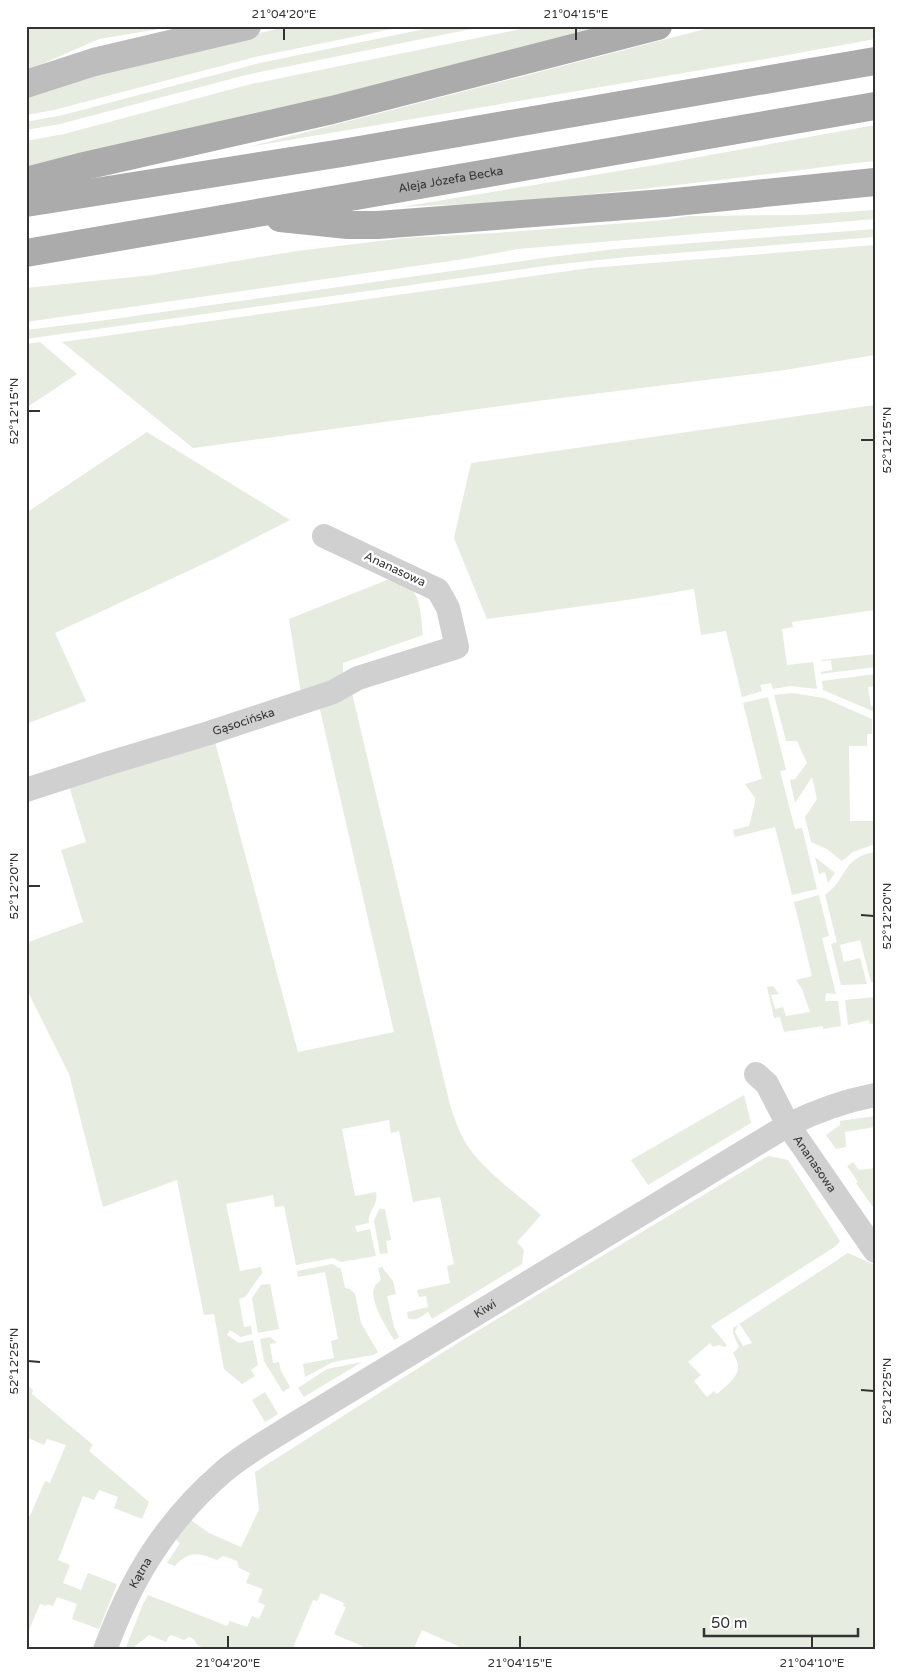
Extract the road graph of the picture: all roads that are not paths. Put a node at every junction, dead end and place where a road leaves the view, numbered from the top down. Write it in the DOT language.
graph roads {
  1 [pos="247,26"];
  2 [pos="658,26"];
  3 [pos="875,61"];
  4 [pos="26,84"];
  5 [pos="875,106"];
  6 [pos="26,181"];
  7 [pos="875,182"];
  8 [pos="26,203"];
  9 [pos="238,215"];
  10 [pos="26,253"];
  11 [pos="324,536"];
  12 [pos="457,647"];
  13 [pos="26,790"];
  14 [pos="756,1074"];
  15 [pos="875,1095"];
  16 [pos="788,1124"];
  17 [pos="875,1251"];
  18 [pos="190,1503"];
  19 [pos="105,1650"];
  1 -- 4 [label="street"];
  2 -- 6 [label="main road"];
  3 -- 8 [label="main road"];
  5 -- 9 [label="main road, Aleja Józefa Becka"];
  7 -- 9 [label="main road"];
  9 -- 10 [label="main road, Aleja Józefa Becka"];
  11 -- 12 [label="street, Ananasowa"];
  12 -- 13 [label="street, Gąsocińska"];
  14 -- 16 [label="street, Ananasowa"];
  15 -- 16 [label="street, Kiwi"];
  16 -- 17 [label="street, Ananasowa"];
  16 -- 18 [label="street, Kiwi"];
  18 -- 19 [label="street, Kątna"];
}
